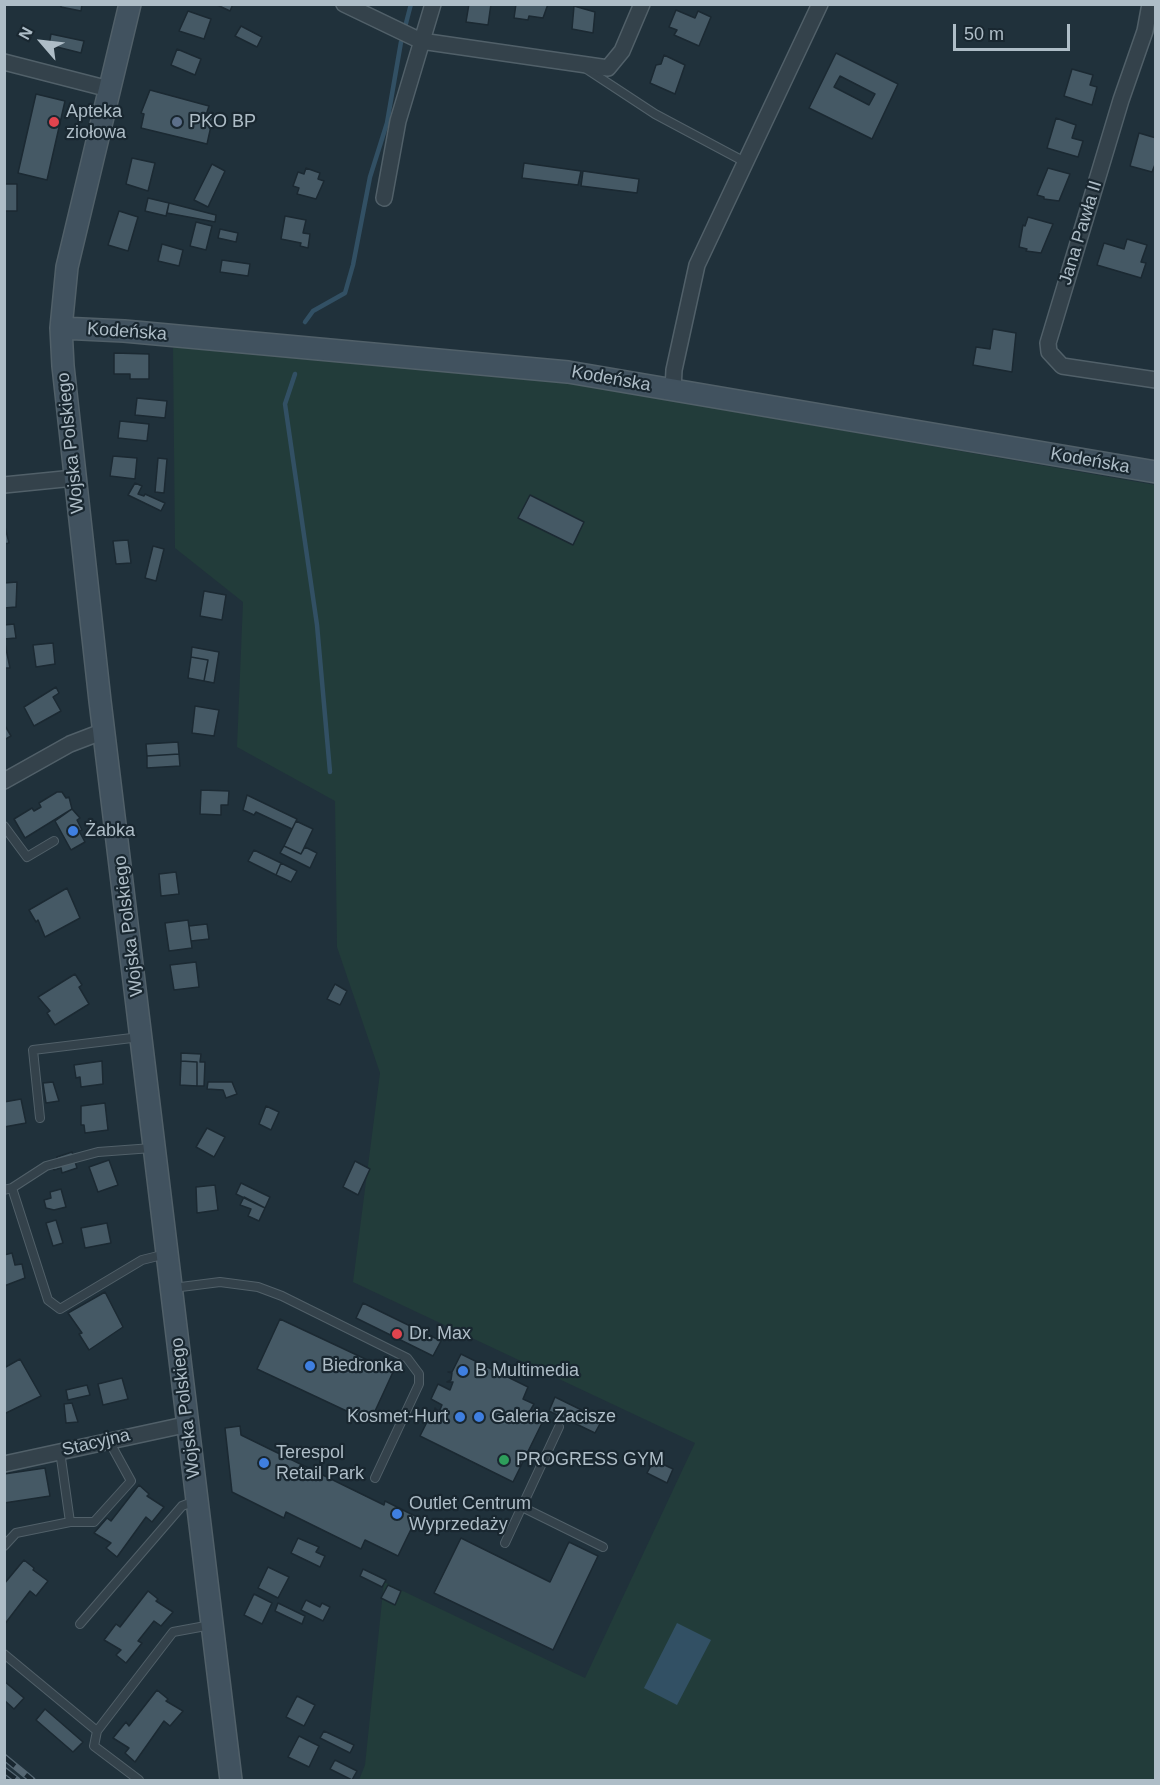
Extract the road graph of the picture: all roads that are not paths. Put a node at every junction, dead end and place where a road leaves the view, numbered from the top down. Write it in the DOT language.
graph roads {
  1 [pos="130,4"];
  2 [pos="344,4"];
  3 [pos="433,4"];
  4 [pos="642,4"];
  5 [pos="820,4"];
  6 [pos="1150,4"];
  7 [pos="421,41"];
  8 [pos="4,62"];
  9 [pos="579,64"];
  10 [pos="109,89"];
  11 [pos="745,162"];
  12 [pos="384,198"];
  13 [pos="61,328"];
  14 [pos="1155,379"];
  15 [pos="673,390"];
  16 [pos="1155,472"];
  17 [pos="74,478"];
  18 [pos="4,485"];
  19 [pos="104,731"];
  20 [pos="4,782"];
  21 [pos="4,826"];
  22 [pos="54,841"];
  23 [pos="142,1037"];
  24 [pos="40,1118"];
  25 [pos="155,1148"];
  26 [pos="8,1189"];
  27 [pos="168,1254"];
  28 [pos="172,1289"];
  29 [pos="189,1424"];
  30 [pos="559,1427"];
  31 [pos="109,1441"];
  32 [pos="60,1451"];
  33 [pos="4,1464"];
  34 [pos="375,1478"];
  35 [pos="197,1500"];
  36 [pos="522,1507"];
  37 [pos="70,1522"];
  38 [pos="505,1543"];
  39 [pos="4,1546"];
  40 [pos="603,1546"];
  41 [pos="80,1624"];
  42 [pos="212,1625"];
  43 [pos="4,1654"];
  44 [pos="97,1731"];
  45 [pos="139,1780"];
  46 [pos="231,1780"];
  1 -- 10 [label="main road, Wojska Polskiego"];
  2 -- 7 [label="street"];
  3 -- 7 [label="street"];
  4 -- 9 [label="street"];
  5 -- 11 [label="street"];
  6 -- 14 [label="street, Jana Pawła II"];
  7 -- 9 [label="street"];
  7 -- 12 [label="street"];
  8 -- 10 [label="street"];
  9 -- 11 [label="lane"];
  10 -- 13 [label="main road, Wojska Polskiego"];
  11 -- 15 [label="street"];
  13 -- 15 [label="main road, Kodeńska"];
  13 -- 17 [label="main road, Wojska Polskiego"];
  15 -- 16 [label="main road, Kodeńska"];
  17 -- 18 [label="street"];
  17 -- 19 [label="main road, Wojska Polskiego"];
  19 -- 20 [label="street"];
  19 -- 23 [label="main road, Wojska Polskiego"];
  21 -- 22 [label="lane"];
  23 -- 24 [label="lane"];
  23 -- 25 [label="main road, Wojska Polskiego"];
  25 -- 26 [label="lane"];
  25 -- 27 [label="main road, Wojska Polskiego"];
  26 -- 27 [label="lane"];
  27 -- 28 [label="main road, Wojska Polskiego"];
  28 -- 29 [label="main road, Wojska Polskiego"];
  28 -- 34 [label="lane"];
  29 -- 31 [label="street, Stacyjna"];
  29 -- 35 [label="main road, Wojska Polskiego"];
  30 -- 36 [label="lane"];
  31 -- 32 [label="street, Stacyjna"];
  31 -- 37 [label="lane"];
  32 -- 33 [label="street, Stacyjna"];
  32 -- 37 [label="lane"];
  35 -- 41 [label="lane"];
  35 -- 42 [label="main road, Wojska Polskiego"];
  36 -- 38 [label="lane"];
  36 -- 40 [label="lane"];
  37 -- 39 [label="lane"];
  42 -- 44 [label="lane"];
  42 -- 46 [label="main road, Wojska Polskiego"];
  43 -- 44 [label="lane"];
  44 -- 45 [label="lane"];
}
